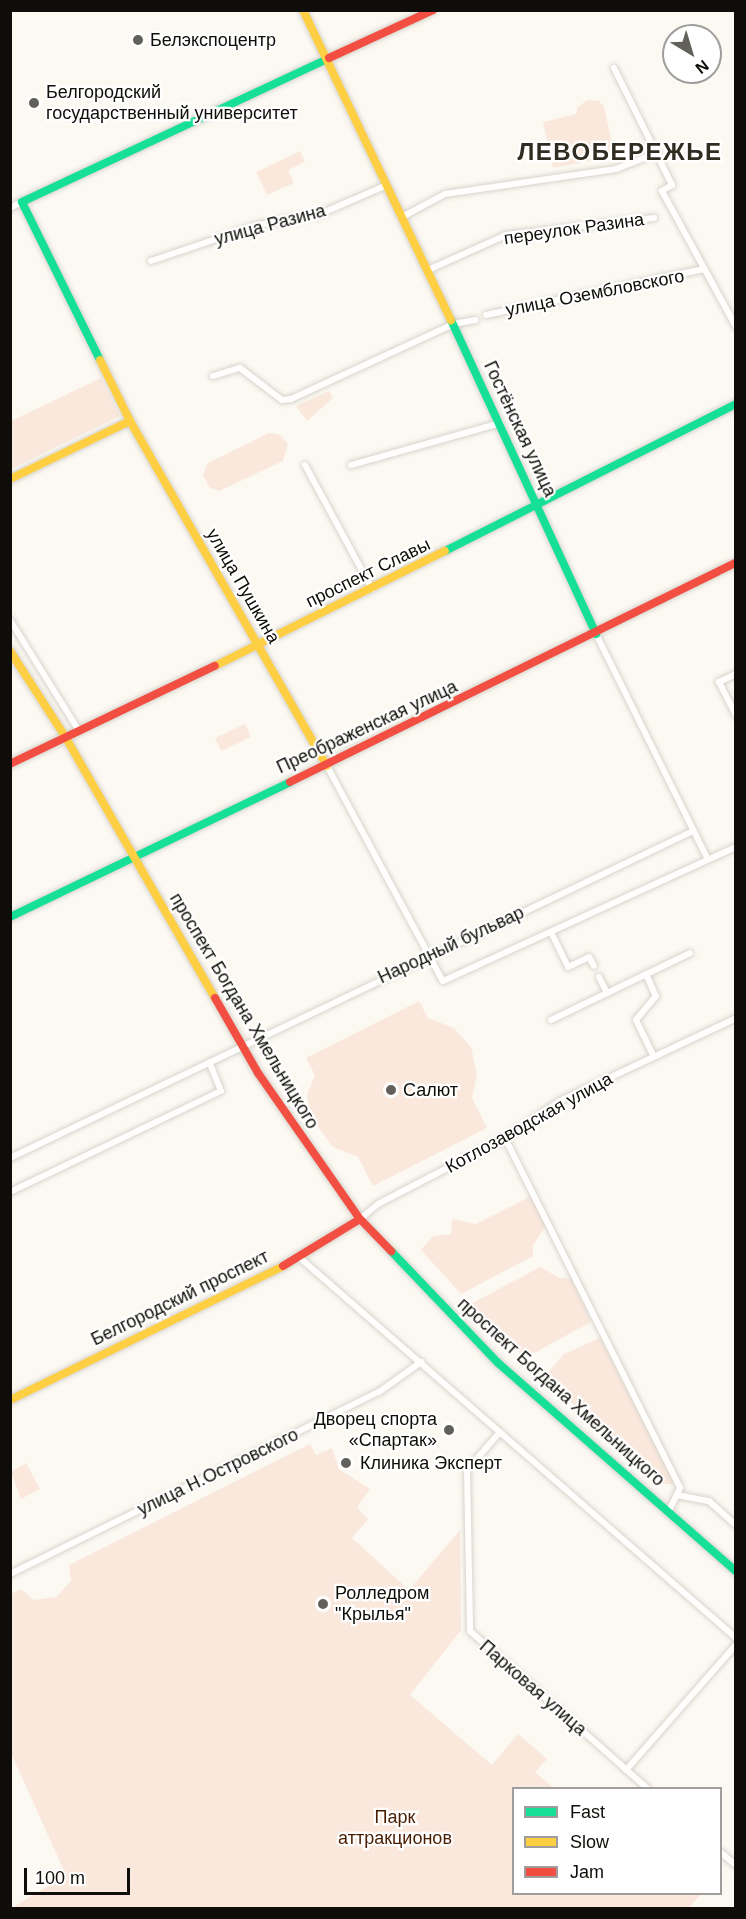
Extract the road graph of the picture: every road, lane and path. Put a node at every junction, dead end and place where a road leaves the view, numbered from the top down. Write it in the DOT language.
graph roads {
  1 [pos="303,10"];
  2 [pos="433,10"];
  3 [pos="327,60"];
  4 [pos="614,68"];
  5 [pos="657,153"];
  6 [pos="387,185"];
  7 [pos="22,202"];
  8 [pos="10,208"];
  9 [pos="402,217"];
  10 [pos="654,218"];
  11 [pos="151,261"];
  12 [pos="704,269"];
  13 [pos="428,270"];
  14 [pos="486,315"];
  15 [pos="476,320"];
  16 [pos="453,324"];
  17 [pos="735,327"];
  18 [pos="213,376"];
  19 [pos="735,405"];
  20 [pos="130,421"];
  21 [pos="500,423"];
  22 [pos="305,465"];
  23 [pos="351,465"];
  24 [pos="10,479"];
  25 [pos="539,507"];
  26 [pos="735,563"];
  27 [pos="372,590"];
  28 [pos="10,620"];
  29 [pos="596,634"];
  30 [pos="258,646"];
  31 [pos="10,651"];
  32 [pos="735,674"];
  33 [pos="735,715"];
  34 [pos="79,731"];
  35 [pos="66,738"];
  36 [pos="10,764"];
  37 [pos="327,766"];
  38 [pos="693,831"];
  39 [pos="735,847"];
  40 [pos="133,856"];
  41 [pos="708,860"];
  42 [pos="10,917"];
  43 [pos="551,932"];
  44 [pos="690,953"];
  45 [pos="430,954"];
  46 [pos="594,966"];
  47 [pos="646,974"];
  48 [pos="598,976"];
  49 [pos="444,981"];
  50 [pos="607,993"];
  51 [pos="735,1018"];
  52 [pos="551,1020"];
  53 [pos="242,1046"];
  54 [pos="654,1057"];
  55 [pos="209,1062"];
  56 [pos="505,1138"];
  57 [pos="10,1158"];
  58 [pos="10,1191"];
  59 [pos="362,1221"];
  60 [pos="300,1258"];
  61 [pos="421,1362"];
  62 [pos="10,1400"];
  63 [pos="500,1432"];
  64 [pos="677,1495"];
  65 [pos="669,1511"];
  66 [pos="735,1525"];
  67 [pos="735,1571"];
  68 [pos="10,1574"];
  69 [pos="735,1638"];
  70 [pos="735,1645"];
  71 [pos="626,1770"];
  72 [pos="646,1787"];
  73 [pos="722,1854"];
  74 [pos="735,1865"];
  1 -- 3 [label="main road, Гостёнская улица"];
  2 -- 3 [label="main road"];
  3 -- 6 [label="main road, Гостёнская улица"];
  3 -- 7 [label="main road"];
  4 -- 5 [label="street"];
  5 -- 9 [label="street"];
  5 -- 12 [label="street"];
  6 -- 9 [label="main road, Гостёнская улица"];
  6 -- 11 [label="street, улица Разина"];
  7 -- 8 [label="street"];
  7 -- 20 [label="main road, улица Пушкина"];
  9 -- 13 [label="main road, Гостёнская улица"];
  10 -- 13 [label="street, переулок Разина"];
  12 -- 14 [label="street, улица Озембловского"];
  12 -- 17 [label="street"];
  13 -- 16 [label="main road, Гостёнская улица"];
  15 -- 16 [label="street"];
  16 -- 18 [label="street"];
  16 -- 21 [label="main road, Гостёнская улица"];
  19 -- 25 [label="main road, проспект Славы"];
  20 -- 24 [label="main road"];
  20 -- 30 [label="main road, улица Пушкина"];
  21 -- 23 [label="street"];
  21 -- 25 [label="main road, Гостёнская улица"];
  22 -- 27 [label="street"];
  25 -- 27 [label="main road, проспект Славы"];
  25 -- 29 [label="main road, Гостёнская улица"];
  26 -- 29 [label="main road, Преображенская улица"];
  27 -- 30 [label="main road, проспект Славы"];
  28 -- 34 [label="street"];
  29 -- 37 [label="main road, Преображенская улица"];
  29 -- 38 [label="street, Гостёнская улица"];
  30 -- 34 [label="main road, проспект Славы"];
  30 -- 37 [label="main road, улица Пушкина"];
  31 -- 35 [label="main road, проспект Богдана Хмельницкого"];
  32 -- 33 [label="street"];
  34 -- 35 [label="main road, проспект Славы"];
  35 -- 36 [label="main road, проспект Славы"];
  35 -- 40 [label="main road, проспект Богдана Хмельницкого"];
  37 -- 40 [label="main road, Преображенская улица"];
  37 -- 45 [label="street, улица Пушкина"];
  38 -- 41 [label="street, Гостёнская улица"];
  38 -- 45 [label="street, Народный бульвар"];
  39 -- 41 [label="street, Народный бульвар"];
  40 -- 42 [label="main road, Преображенская улица"];
  40 -- 53 [label="main road, проспект Богдана Хмельницкого"];
  41 -- 43 [label="street, Народный бульвар"];
  43 -- 46 [label="street"];
  43 -- 49 [label="street, Народный бульвар"];
  44 -- 47 [label="street"];
  45 -- 49 [label="street, улица Пушкина"];
  45 -- 53 [label="street, Народный бульвар"];
  47 -- 50 [label="street"];
  47 -- 54 [label="street"];
  48 -- 50 [label="street"];
  50 -- 52 [label="street"];
  51 -- 54 [label="street, Котлозаводская улица"];
  53 -- 55 [label="street, Народный бульвар"];
  53 -- 59 [label="main road, проспект Богдана Хмельницкого"];
  54 -- 56 [label="street, Котлозаводская улица"];
  55 -- 57 [label="street, Народный бульвар"];
  55 -- 58 [label="street"];
  56 -- 59 [label="street, Котлозаводская улица"];
  56 -- 64 [label="street"];
  59 -- 60 [label="main road, Белгородский проспект"];
  59 -- 65 [label="main road, проспект Богдана Хмельницкого"];
  60 -- 61 [label="street"];
  60 -- 62 [label="main road, Белгородский проспект"];
  61 -- 63 [label="street"];
  61 -- 68 [label="street, улица Н.Островского"];
  63 -- 69 [label="street"];
  63 -- 71 [label="street, Парковая улица"];
  64 -- 65 [label="street"];
  64 -- 66 [label="street"];
  65 -- 67 [label="main road, проспект Богдана Хмельницкого"];
  70 -- 71 [label="street"];
  71 -- 72 [label="street, Парковая улица"];
  73 -- 74 [label="street"];
}
